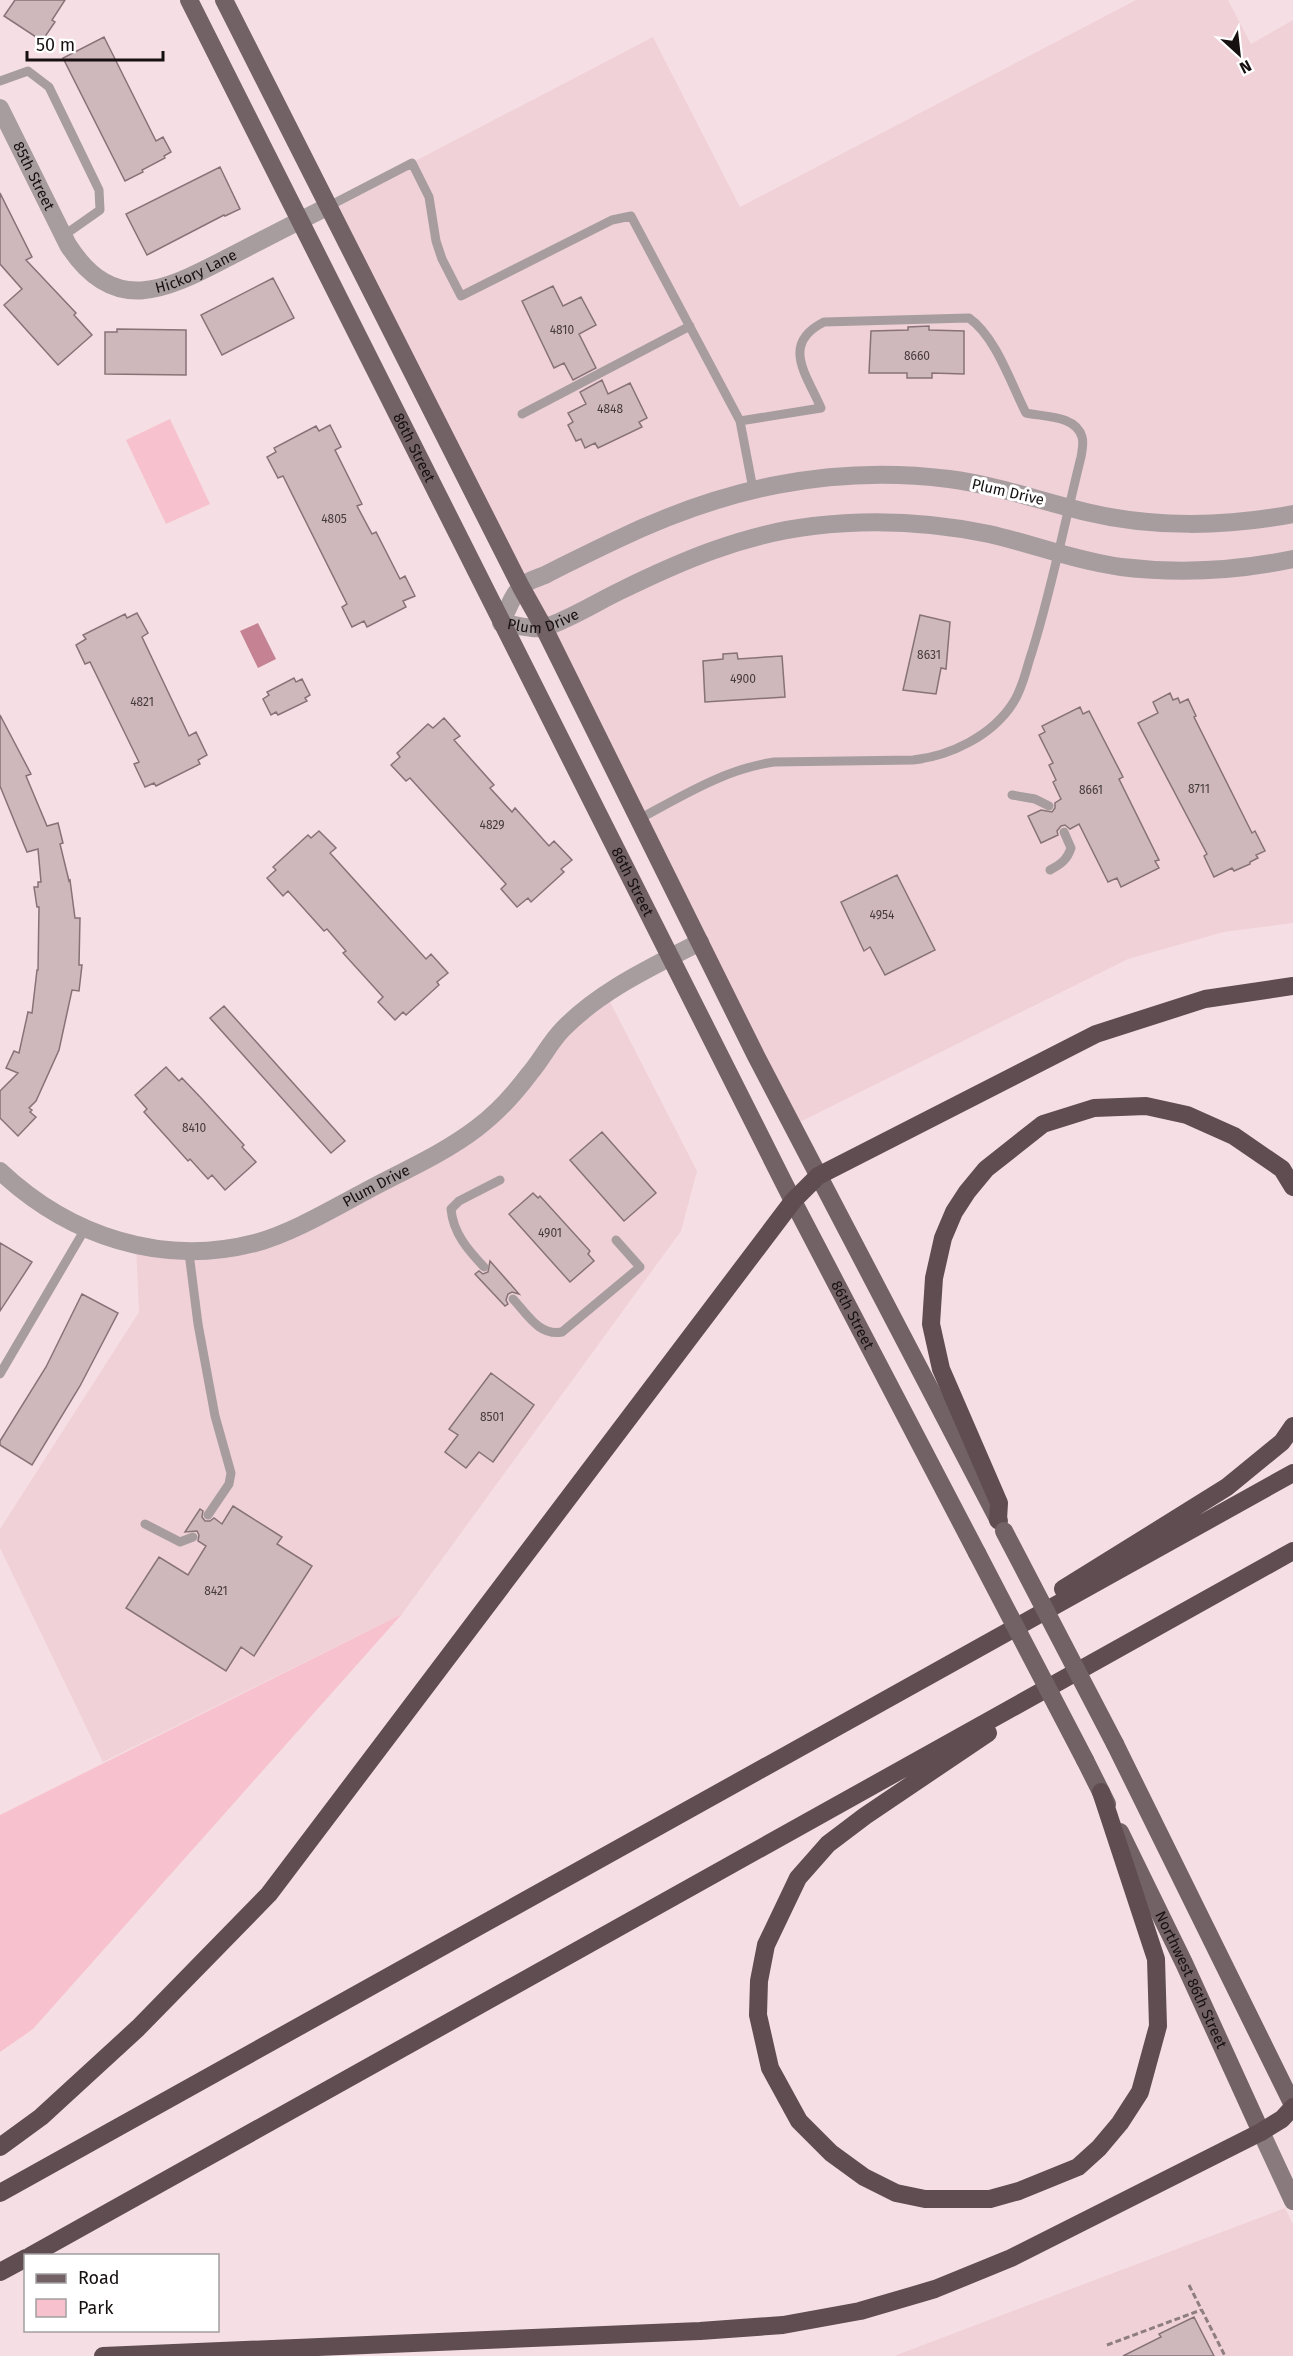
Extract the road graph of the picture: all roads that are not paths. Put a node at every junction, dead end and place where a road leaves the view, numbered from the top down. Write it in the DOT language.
graph roads {
  1 [pos="189,0"];
  2 [pos="224,0"];
  3 [pos="0,81"];
  4 [pos="0,108"];
  5 [pos="328,206"];
  6 [pos="301,221"];
  7 [pos="66,241"];
  8 [pos="690,326"];
  9 [pos="522,414"];
  10 [pos="740,421"];
  11 [pos="753,489"];
  12 [pos="1069,507"];
  13 [pos="1293,514"];
  14 [pos="1057,553"];
  15 [pos="1293,559"];
  16 [pos="521,586"];
  17 [pos="501,623"];
  18 [pos="544,628"];
  19 [pos="1012,795"];
  20 [pos="1049,806"];
  21 [pos="639,819"];
  22 [pos="1064,832"];
  23 [pos="1050,870"];
  24 [pos="700,942"];
  25 [pos="671,957"];
  26 [pos="1293,986"];
  27 [pos="0,1172"];
  28 [pos="818,1176"];
  29 [pos="500,1180"];
  30 [pos="1293,1187"];
  31 [pos="477,1200"];
  32 [pos="459,1201"];
  33 [pos="793,1201"];
  34 [pos="85,1229"];
  35 [pos="616,1240"];
  36 [pos="189,1253"];
  37 [pos="484,1267"];
  38 [pos="513,1299"];
  39 [pos="0,1374"];
  40 [pos="1293,1426"];
  41 [pos="1293,1473"];
  42 [pos="208,1515"];
  43 [pos="145,1524"];
  44 [pos="1001,1525"];
  45 [pos="193,1537"];
  46 [pos="1293,1551"];
  47 [pos="949,1665"];
  48 [pos="1082,1668"];
  49 [pos="1085,1760"];
  50 [pos="1101,1792"];
  51 [pos="1293,2106"];
  52 [pos="1261,2132"];
  53 [pos="0,2147"];
  54 [pos="0,2193"];
  55 [pos="1293,2201"];
  56 [pos="34,2254"];
  57 [pos="24,2259"];
  58 [pos="0,2272"];
  59 [pos="103,2356"];
  1 -- 6 [label="main road, 86th Street"];
  2 -- 5 [label="main road"];
  3 -- 7 [label="lane"];
  4 -- 7 [label="street, 85th Street"];
  5 -- 6 [label="street, Hickory Lane"];
  5 -- 8 [label="lane"];
  5 -- 16 [label="main road"];
  6 -- 7 [label="street, Hickory Lane"];
  6 -- 17 [label="main road, 86th Street"];
  8 -- 9 [label="lane"];
  8 -- 10 [label="lane"];
  10 -- 11 [label="lane"];
  10 -- 12 [label="lane"];
  11 -- 12 [label="street, Plum Drive"];
  11 -- 16 [label="street, Plum Drive"];
  12 -- 13 [label="street, Plum Drive"];
  12 -- 14 [label="lane"];
  14 -- 15 [label="street, Plum Drive"];
  14 -- 18 [label="street, Plum Drive"];
  14 -- 21 [label="lane"];
  16 -- 17 [label="street, Plum Drive"];
  16 -- 18 [label="main road"];
  17 -- 18 [label="street, Plum Drive"];
  17 -- 25 [label="main road, 86th Street"];
  18 -- 21 [label="main road"];
  19 -- 20 [label="lane"];
  21 -- 24 [label="main road"];
  22 -- 23 [label="lane"];
  24 -- 25 [label="street, Plum Drive"];
  24 -- 28 [label="main road"];
  25 -- 33 [label="main road, 86th Street"];
  25 -- 36 [label="street, Plum Drive"];
  26 -- 28 [label="highway"];
  27 -- 34 [label="street, Plum Drive"];
  28 -- 33 [label="highway"];
  28 -- 44 [label="main road"];
  29 -- 32 [label="lane"];
  30 -- 44 [label="highway"];
  31 -- 32 [label="lane"];
  32 -- 37 [label="lane"];
  33 -- 49 [label="main road, 86th Street, bridge"];
  33 -- 53 [label="highway"];
  34 -- 36 [label="street, Plum Drive"];
  34 -- 39 [label="lane"];
  35 -- 38 [label="lane"];
  36 -- 42 [label="lane"];
  40 -- 47 [label="highway"];
  41 -- 47 [label="highway"];
  43 -- 45 [label="lane"];
  44 -- 51 [label="main road, bridge"];
  46 -- 48 [label="highway"];
  47 -- 54 [label="highway"];
  48 -- 50 [label="highway"];
  48 -- 56 [label="highway"];
  49 -- 50 [label="main road, Northwest 86th Street"];
  50 -- 52 [label="main road, Northwest 86th Street"];
  51 -- 52 [label="highway"];
  52 -- 55 [label="main road, Northwest 86th Street"];
  52 -- 59 [label="highway"];
  57 -- 58 [label="highway"];
}
